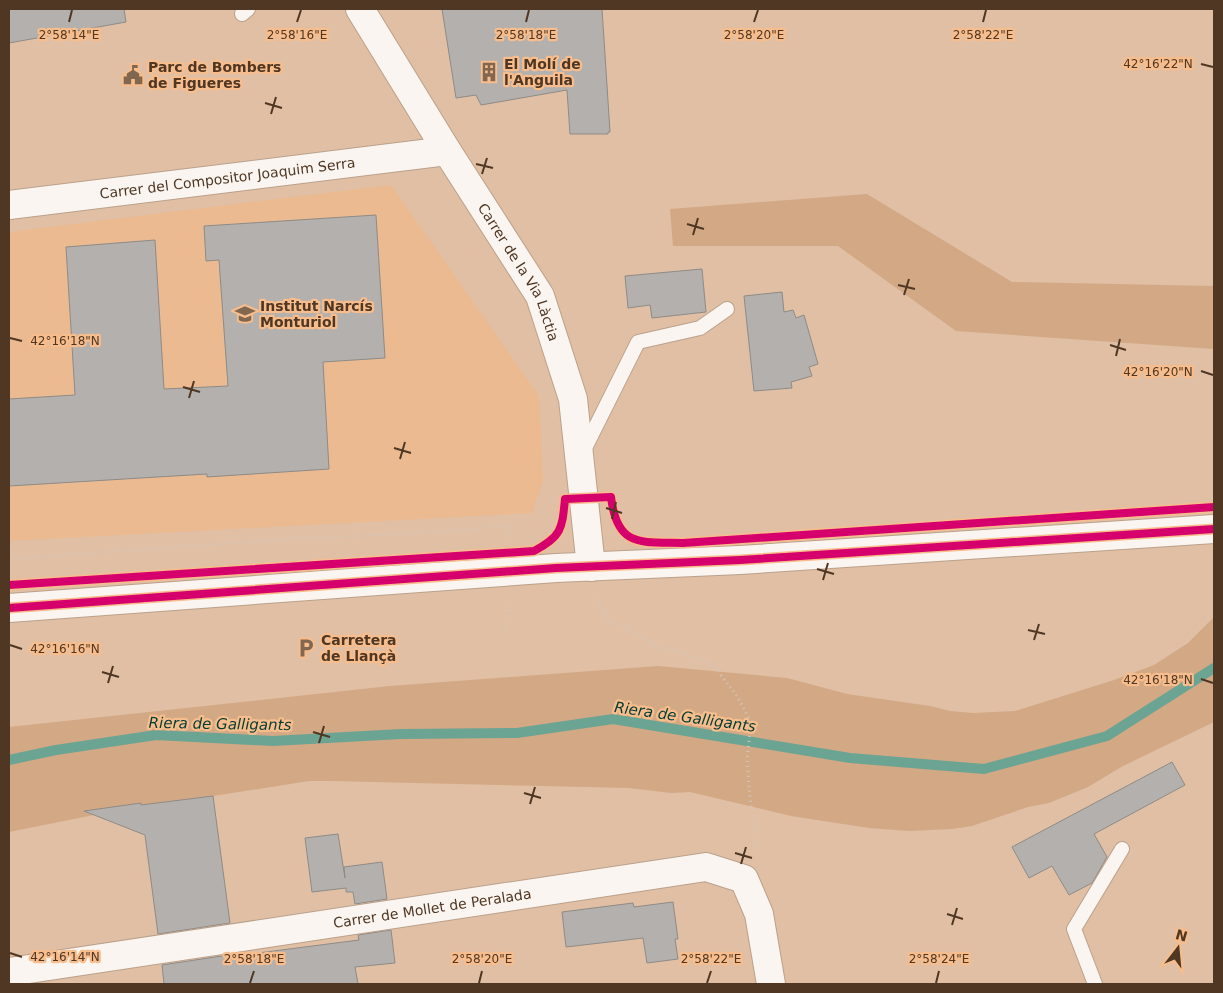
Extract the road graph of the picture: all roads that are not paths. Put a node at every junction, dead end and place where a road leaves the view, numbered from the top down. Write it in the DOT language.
graph roads {
  1 [pos="360,9"];
  2 [pos="447,151"];
  3 [pos="9,205"];
  4 [pos="727,309"];
  5 [pos="579,459"];
  6 [pos="1214,529"];
  7 [pos="591,578"];
  8 [pos="9,608"];
  9 [pos="1122,849"];
  10 [pos="9,972"];
  11 [pos="770,984"];
  12 [pos="1095,984"];
  1 -- 2 [label="street, Carrer de la Via Làctia"];
  2 -- 3 [label="street, Carrer del Compositor Joaquim Serra"];
  2 -- 5 [label="street, Carrer de la Via Làctia"];
  4 -- 5 [label="lane"];
  5 -- 7 [label="street, Carrer de la Via Làctia"];
  6 -- 7 [label="street"];
  7 -- 8 [label="street"];
  9 -- 12 [label="lane"];
  10 -- 11 [label="street, Carrer de Mollet de Peralada"];
}
